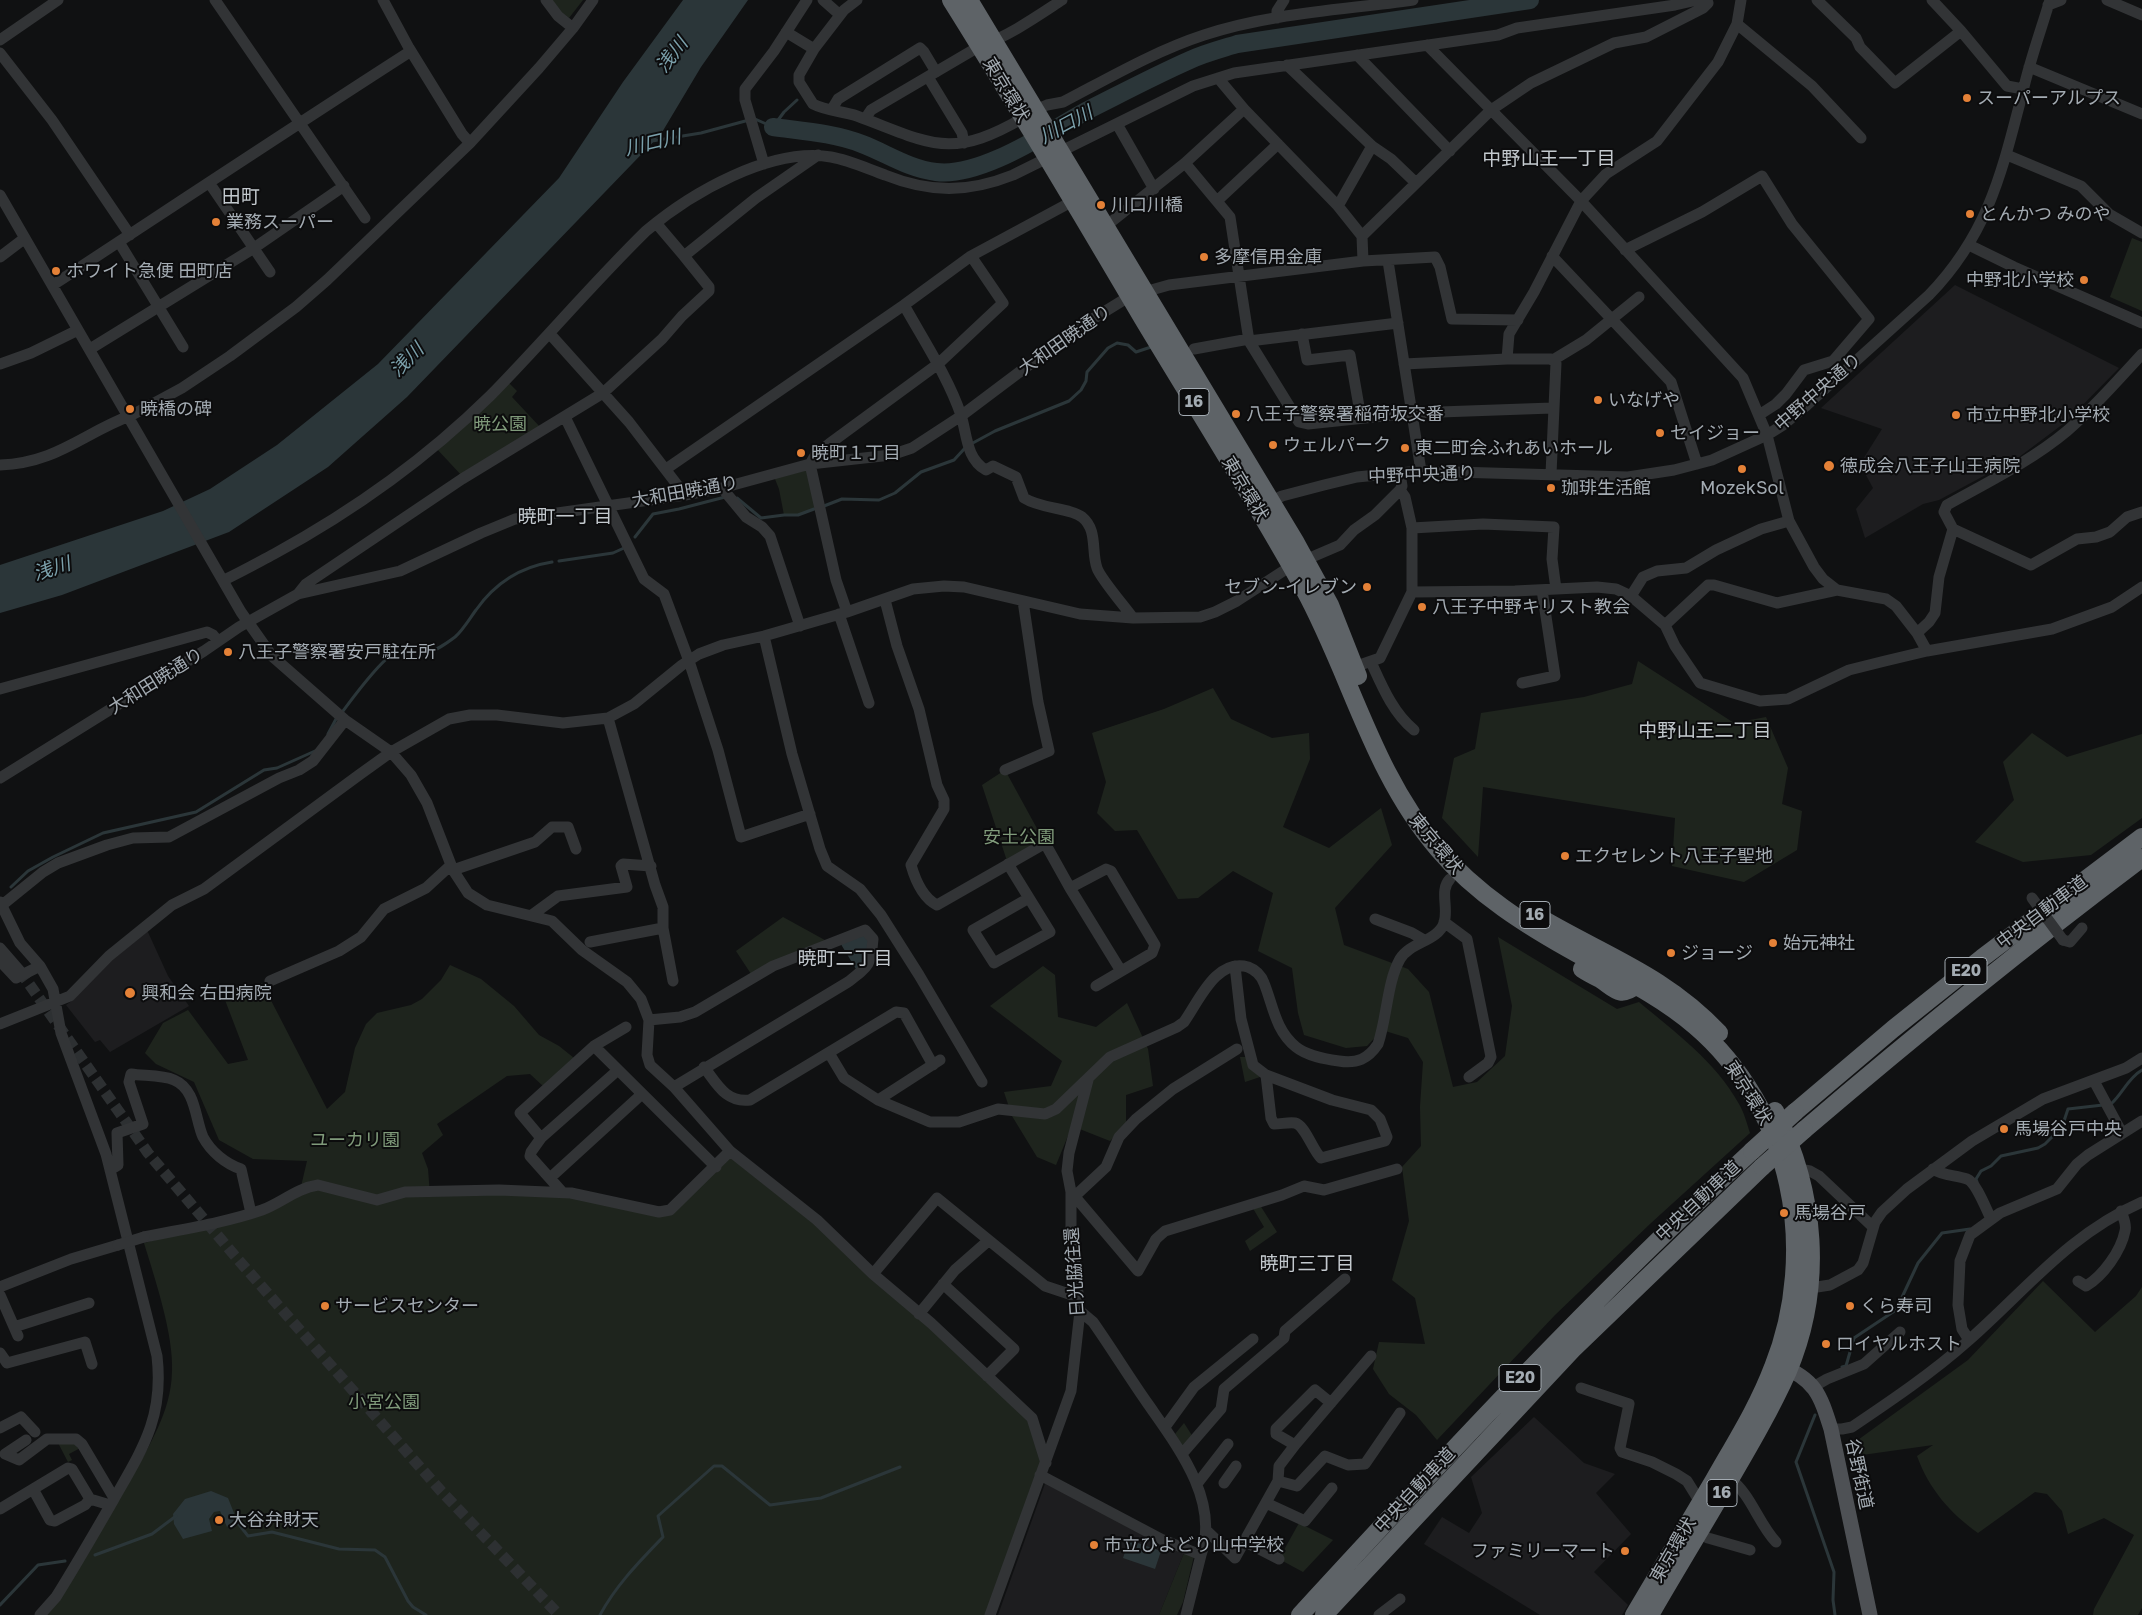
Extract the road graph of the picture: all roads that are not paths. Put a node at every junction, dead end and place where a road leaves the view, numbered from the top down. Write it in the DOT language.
graph roads {
  1 [pos="58,0"];
  2 [pos="215,0"];
  3 [pos="383,0"];
  4 [pos="546,0"];
  5 [pos="593,0"];
  6 [pos="807,0"];
  7 [pos="823,0"];
  8 [pos="857,0"];
  9 [pos="951,0"];
  10 [pos="969,0"];
  11 [pos="1062,0"];
  12 [pos="1413,0"];
  13 [pos="1697,0"];
  14 [pos="1707,0"];
  15 [pos="1741,0"];
  16 [pos="1817,0"];
  17 [pos="1932,0"];
  18 [pos="2061,0"];
  19 [pos="2107,0"];
  20 [pos="1281,1"];
  21 [pos="2049,2"];
  22 [pos="840,15"];
  23 [pos="2142,15"];
  24 [pos="1276,18"];
  25 [pos="1738,24"];
  26 [pos="573,28"];
  27 [pos="1961,31"];
  28 [pos="786,32"];
  29 [pos="0,40"];
  30 [pos="987,44"];
  31 [pos="1427,45"];
  32 [pos="814,49"];
  33 [pos="411,51"];
  34 [pos="0,53"];
  35 [pos="1356,55"];
  36 [pos="1287,65"];
  37 [pos="2029,67"];
  38 [pos="932,74"];
  39 [pos="1218,78"];
  40 [pos="2023,89"];
  41 [pos="832,109"];
  42 [pos="1244,109"];
  43 [pos="1491,110"];
  44 [pos="2142,114"];
  45 [pos="1032,118"];
  46 [pos="866,119"];
  47 [pos="299,122"];
  48 [pos="1117,124"];
  49 [pos="1861,138"];
  50 [pos="470,143"];
  51 [pos="964,143"];
  52 [pos="1278,144"];
  53 [pos="1372,146"];
  54 [pos="1450,151"];
  55 [pos="1053,153"];
  56 [pos="818,155"];
  57 [pos="2007,155"];
  58 [pos="764,162"];
  59 [pos="1186,163"];
  60 [pos="1416,183"];
  61 [pos="210,184"];
  62 [pos="344,186"];
  63 [pos="1154,188"];
  64 [pos="0,195"];
  65 [pos="1073,201"];
  66 [pos="1217,201"];
  67 [pos="1581,201"];
  68 [pos="1338,206"];
  69 [pos="4,211"];
  70 [pos="365,218"];
  71 [pos="656,223"];
  72 [pos="1106,226"];
  73 [pos="2142,233"];
  74 [pos="130,235"];
  75 [pos="1362,236"];
  76 [pos="25,238"];
  77 [pos="118,242"];
  78 [pos="1968,245"];
  79 [pos="254,248"];
  80 [pos="1625,250"];
  81 [pos="684,256"];
  82 [pos="971,256"];
  83 [pos="1552,256"];
  84 [pos="0,257"];
  85 [pos="1388,260"];
  86 [pos="1363,261"];
  87 [pos="270,272"];
  88 [pos="1240,276"];
  89 [pos="53,285"];
  90 [pos="1137,293"];
  91 [pos="1639,297"];
  92 [pos="904,305"];
  93 [pos="159,307"];
  94 [pos="1518,320"];
  95 [pos="1611,320"];
  96 [pos="1398,323"];
  97 [pos="2142,323"];
  98 [pos="78,330"];
  99 [pos="550,334"];
  100 [pos="1302,334"];
  101 [pos="1249,340"];
  102 [pos="183,347"];
  103 [pos="1194,348"];
  104 [pos="90,349"];
  105 [pos="2142,354"];
  106 [pos="1507,359"];
  107 [pos="1553,360"];
  108 [pos="0,364"];
  109 [pos="938,364"];
  110 [pos="1404,364"];
  111 [pos="603,393"];
  112 [pos="1552,408"];
  113 [pos="1412,413"];
  114 [pos="1759,415"];
  115 [pos="961,416"];
  116 [pos="565,417"];
  117 [pos="1361,418"];
  118 [pos="129,420"];
  119 [pos="1767,435"];
  120 [pos="810,464"];
  121 [pos="1697,464"];
  122 [pos="0,465"];
  123 [pos="666,469"];
  124 [pos="1421,471"];
  125 [pos="1400,473"];
  126 [pos="1551,474"];
  127 [pos="1400,490"];
  128 [pos="726,493"];
  129 [pos="686,495"];
  130 [pos="607,505"];
  131 [pos="1264,505"];
  132 [pos="2142,512"];
  133 [pos="1790,521"];
  134 [pos="1412,528"];
  135 [pos="1953,529"];
  136 [pos="1299,564"];
  137 [pos="222,577"];
  138 [pos="2142,587"];
  139 [pos="1556,589"];
  140 [pos="1542,590"];
  141 [pos="1837,590"];
  142 [pos="1412,592"];
  143 [pos="298,594"];
  144 [pos="1631,596"];
  145 [pos="886,600"];
  146 [pos="1023,602"];
  147 [pos="843,613"];
  148 [pos="1133,618"];
  149 [pos="248,622"];
  150 [pos="1665,625"];
  151 [pos="800,626"];
  152 [pos="1917,632"];
  153 [pos="764,636"];
  154 [pos="218,641"];
  155 [pos="1927,651"];
  156 [pos="689,661"];
  157 [pos="1371,662"];
  158 [pos="1354,667"];
  159 [pos="1522,683"];
  160 [pos="0,688"];
  161 [pos="869,703"];
  162 [pos="608,718"];
  163 [pos="345,720"];
  164 [pos="1414,730"];
  165 [pos="392,752"];
  166 [pos="1005,770"];
  167 [pos="0,778"];
  168 [pos="810,814"];
  169 [pos="1423,832"];
  170 [pos="2142,837"];
  171 [pos="576,850"];
  172 [pos="2142,858"];
  173 [pos="1008,864"];
  174 [pos="651,866"];
  175 [pos="452,867"];
  176 [pos="1450,879"];
  177 [pos="1070,888"];
  178 [pos="1029,898"];
  179 [pos="2032,898"];
  180 [pos="1,904"];
  181 [pos="532,915"];
  182 [pos="1375,919"];
  183 [pos="1444,922"];
  184 [pos="663,928"];
  185 [pos="2082,928"];
  186 [pos="1424,940"];
  187 [pos="590,942"];
  188 [pos="0,948"];
  189 [pos="0,961"];
  190 [pos="40,966"];
  191 [pos="1235,966"];
  192 [pos="20,971"];
  193 [pos="1121,971"];
  194 [pos="1631,977"];
  195 [pos="673,980"];
  196 [pos="270,981"];
  197 [pos="1096,986"];
  198 [pos="56,1002"];
  199 [pos="648,1020"];
  200 [pos="0,1024"];
  201 [pos="626,1028"];
  202 [pos="594,1046"];
  203 [pos="1237,1048"];
  204 [pos="829,1054"];
  205 [pos="2142,1058"];
  206 [pos="704,1067"];
  207 [pos="618,1070"];
  208 [pos="1090,1073"];
  209 [pos="1266,1075"];
  210 [pos="1469,1077"];
  211 [pos="2094,1080"];
  212 [pos="982,1082"];
  213 [pos="674,1087"];
  214 [pos="642,1094"];
  215 [pos="878,1100"];
  216 [pos="2142,1121"];
  217 [pos="2122,1133"];
  218 [pos="541,1138"];
  219 [pos="730,1151"];
  220 [pos="716,1167"];
  221 [pos="1397,1169"];
  222 [pos="1799,1169"];
  223 [pos="1932,1169"];
  224 [pos="110,1170"];
  225 [pos="550,1178"];
  226 [pos="563,1193"];
  227 [pos="1073,1194"];
  228 [pos="2142,1202"];
  229 [pos="2121,1212"];
  230 [pos="251,1213"];
  231 [pos="1991,1219"];
  232 [pos="1873,1227"];
  233 [pos="988,1241"];
  234 [pos="873,1274"];
  235 [pos="1345,1279"];
  236 [pos="2078,1281"];
  237 [pos="943,1284"];
  238 [pos="0,1287"];
  239 [pos="1800,1288"];
  240 [pos="86,1291"];
  241 [pos="0,1295"];
  242 [pos="1078,1297"];
  243 [pos="1080,1311"];
  244 [pos="919,1314"];
  245 [pos="1900,1332"];
  246 [pos="1253,1339"];
  247 [pos="1969,1340"];
  248 [pos="0,1353"];
  249 [pos="1371,1356"];
  250 [pos="92,1364"];
  251 [pos="4,1365"];
  252 [pos="1782,1366"];
  253 [pos="987,1376"];
  254 [pos="1813,1387"];
  255 [pos="1582,1388"];
  256 [pos="1331,1403"];
  257 [pos="1400,1413"];
  258 [pos="1165,1427"];
  259 [pos="0,1428"];
  260 [pos="1831,1429"];
  261 [pos="1228,1444"];
  262 [pos="1295,1445"];
  263 [pos="1182,1454"];
  264 [pos="1214,1462"];
  265 [pos="1046,1463"];
  266 [pos="1230,1474"];
  267 [pos="1040,1476"];
  268 [pos="1730,1479"];
  269 [pos="1278,1480"];
  270 [pos="1197,1484"];
  271 [pos="1332,1488"];
  272 [pos="33,1489"];
  273 [pos="90,1499"];
  274 [pos="112,1501"];
  275 [pos="1266,1502"];
  276 [pos="1700,1502"];
  277 [pos="0,1509"];
  278 [pos="1208,1532"];
  279 [pos="1698,1533"];
  280 [pos="1244,1541"];
  281 [pos="1776,1542"];
  282 [pos="1750,1550"];
  283 [pos="1201,1556"];
  284 [pos="1279,1559"];
  285 [pos="1400,1599"];
  286 [pos="40,1615"];
  287 [pos="990,1615"];
  288 [pos="1186,1615"];
  289 [pos="1300,1615"];
  290 [pos="1324,1615"];
  291 [pos="1379,1615"];
  292 [pos="1634,1615"];
  293 [pos="1650,1615"];
  294 [pos="1870,1615"];
  1 -- 29 [label="street"];
  2 -- 47 [label="street"];
  3 -- 33 [label="street"];
  4 -- 26 [label="street"];
  5 -- 26 [label="street"];
  6 -- 28 [label="street"];
  7 -- 22 [label="street"];
  8 -- 22 [label="street"];
  9 -- 30 [label="highway, 東京環状 / 16"];
  10 -- 30 [label="highway, 東京環状 / 16"];
  11 -- 30 [label="street"];
  12 -- 24 [label="street"];
  13 -- 31 [label="street"];
  14 -- 43 [label="street"];
  15 -- 25 [label="street"];
  16 -- 27 [label="street"];
  17 -- 27 [label="street"];
  18 -- 21 [label="street"];
  19 -- 23 [label="street"];
  20 -- 24 [label="street"];
  21 -- 37 [label="street, 中野中央通り"];
  22 -- 32 [label="street"];
  24 -- 45 [label="street"];
  25 -- 49 [label="street"];
  25 -- 67 [label="street"];
  26 -- 50 [label="street"];
  27 -- 40 [label="street"];
  28 -- 32 [label="street"];
  28 -- 58 [label="street"];
  30 -- 38 [label="street"];
  30 -- 45 [label="highway, 東京環状 / 16"];
  31 -- 35 [label="street"];
  31 -- 43 [label="street"];
  32 -- 41 [label="street"];
  33 -- 47 [label="street"];
  33 -- 50 [label="street"];
  34 -- 74 [label="street"];
  35 -- 36 [label="street"];
  35 -- 54 [label="street"];
  36 -- 39 [label="street"];
  36 -- 53 [label="street"];
  37 -- 40 [label="street, 中野中央通り"];
  37 -- 44 [label="street"];
  38 -- 41 [label="street"];
  38 -- 46 [label="street"];
  38 -- 51 [label="street"];
  39 -- 42 [label="street"];
  39 -- 48 [label="street"];
  40 -- 57 [label="street, 中野中央通り"];
  41 -- 46 [label="street"];
  42 -- 52 [label="street"];
  42 -- 59 [label="street"];
  43 -- 54 [label="street"];
  43 -- 67 [label="street"];
  45 -- 51 [label="street"];
  45 -- 55 [label="highway, 東京環状 / 16"];
  46 -- 51 [label="street"];
  47 -- 61 [label="street"];
  47 -- 62 [label="street"];
  48 -- 55 [label="street"];
  48 -- 63 [label="street"];
  50 -- 118 [label="street"];
  52 -- 66 [label="street"];
  52 -- 68 [label="street"];
  53 -- 60 [label="street"];
  53 -- 68 [label="street"];
  54 -- 60 [label="street"];
  55 -- 56 [label="street"];
  55 -- 65 [label="highway, 東京環状 / 16"];
  55 -- 72 [label="highway, 東京環状 / 16"];
  56 -- 58 [label="street"];
  56 -- 81 [label="street"];
  57 -- 73 [label="street"];
  57 -- 78 [label="street, 中野中央通り"];
  58 -- 71 [label="street"];
  59 -- 63 [label="street"];
  59 -- 66 [label="street"];
  60 -- 75 [label="street"];
  61 -- 74 [label="street"];
  61 -- 79 [label="street"];
  62 -- 70 [label="street"];
  62 -- 79 [label="street"];
  63 -- 72 [label="street"];
  64 -- 69 [label="street"];
  65 -- 82 [label="street"];
  65 -- 90 [label="highway, 東京環状 / 16"];
  66 -- 88 [label="street"];
  67 -- 80 [label="street"];
  67 -- 83 [label="street"];
  68 -- 75 [label="street"];
  69 -- 76 [label="street"];
  71 -- 81 [label="street"];
  71 -- 99 [label="street"];
  72 -- 90 [label="highway, 東京環状 / 16"];
  74 -- 77 [label="street"];
  75 -- 86 [label="street"];
  76 -- 84 [label="street"];
  76 -- 89 [label="street"];
  77 -- 89 [label="street"];
  77 -- 93 [label="street"];
  78 -- 97 [label="street"];
  78 -- 119 [label="street, 中野中央通り"];
  79 -- 87 [label="street"];
  79 -- 93 [label="street"];
  80 -- 114 [label="street"];
  80 -- 114 [label="street"];
  81 -- 111 [label="street"];
  82 -- 92 [label="street"];
  82 -- 109 [label="street"];
  83 -- 94 [label="street"];
  83 -- 95 [label="street"];
  85 -- 86 [label="street, 大和田暁通り"];
  85 -- 94 [label="street, 大和田暁通り"];
  85 -- 96 [label="street"];
  86 -- 88 [label="street, 大和田暁通り"];
  88 -- 90 [label="street, 大和田暁通り"];
  88 -- 101 [label="street"];
  89 -- 98 [label="street"];
  90 -- 115 [label="street, 大和田暁通り"];
  90 -- 131 [label="highway, 東京環状 / 16"];
  91 -- 95 [label="street"];
  92 -- 109 [label="street"];
  92 -- 123 [label="street"];
  93 -- 102 [label="street"];
  93 -- 104 [label="street"];
  94 -- 106 [label="street"];
  95 -- 107 [label="street"];
  95 -- 121 [label="street"];
  96 -- 100 [label="street"];
  96 -- 110 [label="street"];
  98 -- 104 [label="street"];
  98 -- 108 [label="street"];
  99 -- 111 [label="street"];
  99 -- 137 [label="street"];
  100 -- 101 [label="street"];
  100 -- 117 [label="street"];
  101 -- 103 [label="street"];
  101 -- 117 [label="street"];
  104 -- 118 [label="street"];
  105 -- 135 [label="street"];
  106 -- 107 [label="street"];
  106 -- 110 [label="street"];
  107 -- 112 [label="street"];
  109 -- 115 [label="street"];
  109 -- 120 [label="street"];
  110 -- 113 [label="street"];
  111 -- 116 [label="street"];
  111 -- 123 [label="street"];
  112 -- 113 [label="street"];
  112 -- 126 [label="street"];
  113 -- 117 [label="street"];
  113 -- 124 [label="street"];
  114 -- 119 [label="street"];
  115 -- 120 [label="street, 大和田暁通り"];
  115 -- 148 [label="street"];
  116 -- 130 [label="street"];
  116 -- 143 [label="street"];
  118 -- 122 [label="street"];
  118 -- 137 [label="street"];
  119 -- 121 [label="street, 中野中央通り"];
  119 -- 133 [label="street"];
  120 -- 128 [label="street, 大和田暁通り"];
  120 -- 147 [label="street"];
  121 -- 126 [label="street, 中野中央通り"];
  123 -- 129 [label="street"];
  124 -- 125 [label="street, 中野中央通り"];
  124 -- 126 [label="street, 中野中央通り"];
  125 -- 127 [label="street"];
  125 -- 131 [label="street, 中野中央通り"];
  127 -- 134 [label="street"];
  127 -- 136 [label="street"];
  128 -- 129 [label="street, 大和田暁通り"];
  128 -- 151 [label="street"];
  129 -- 130 [label="street, 大和田暁通り"];
  130 -- 143 [label="street, 大和田暁通り"];
  130 -- 156 [label="street"];
  131 -- 136 [label="highway, 東京環状 / 16"];
  132 -- 135 [label="street"];
  133 -- 141 [label="street"];
  133 -- 144 [label="street"];
  134 -- 139 [label="street"];
  134 -- 142 [label="street"];
  135 -- 152 [label="street"];
  136 -- 148 [label="street"];
  136 -- 158 [label="highway, 東京環状 / 16"];
  136 -- 169 [label="highway, 東京環状 / 16"];
  137 -- 149 [label="street"];
  138 -- 155 [label="street"];
  139 -- 140 [label="street"];
  139 -- 144 [label="street"];
  140 -- 142 [label="street"];
  140 -- 159 [label="street"];
  141 -- 150 [label="street"];
  141 -- 152 [label="street"];
  142 -- 157 [label="street"];
  143 -- 149 [label="street, 大和田暁通り"];
  144 -- 150 [label="street"];
  145 -- 146 [label="street"];
  145 -- 147 [label="street"];
  145 -- 173 [label="street"];
  146 -- 148 [label="street"];
  146 -- 166 [label="street"];
  147 -- 151 [label="street"];
  147 -- 161 [label="street"];
  149 -- 154 [label="street, 大和田暁通り"];
  149 -- 163 [label="street"];
  150 -- 155 [label="street"];
  151 -- 153 [label="street"];
  152 -- 155 [label="street"];
  153 -- 156 [label="street"];
  153 -- 168 [label="street"];
  154 -- 160 [label="street"];
  154 -- 167 [label="street, 大和田暁通り"];
  156 -- 162 [label="street"];
  156 -- 168 [label="street"];
  157 -- 158 [label="street"];
  157 -- 164 [label="street"];
  158 -- 194 [label="highway, 東京環状 / 16"];
  162 -- 165 [label="street"];
  162 -- 174 [label="street"];
  163 -- 165 [label="street"];
  163 -- 180 [label="street"];
  165 -- 175 [label="street"];
  165 -- 198 [label="street"];
  168 -- 212 [label="street"];
  169 -- 176 [label="highway"];
  169 -- 194 [label="highway, 東京環状 / 16"];
  170 -- 289 [label="highway, 中央自動車道 / E20, bridge"];
  171 -- 175 [label="street"];
  172 -- 290 [label="highway, 中央自動車道 / E20, bridge"];
  173 -- 177 [label="street"];
  173 -- 178 [label="street"];
  174 -- 181 [label="street"];
  174 -- 184 [label="street"];
  175 -- 181 [label="street"];
  175 -- 196 [label="street"];
  176 -- 183 [label="street"];
  176 -- 194 [label="highway"];
  177 -- 193 [label="street"];
  177 -- 193 [label="street"];
  178 -- 178 [label="street"];
  179 -- 185 [label="street, bridge"];
  180 -- 190 [label="street"];
  181 -- 199 [label="street"];
  182 -- 186 [label="street"];
  183 -- 186 [label="street"];
  183 -- 210 [label="street"];
  184 -- 187 [label="street"];
  184 -- 195 [label="street"];
  186 -- 191 [label="street"];
  188 -- 192 [label="street"];
  189 -- 190 [label="street"];
  190 -- 198 [label="street"];
  191 -- 208 [label="street"];
  191 -- 209 [label="street"];
  193 -- 197 [label="street"];
  194 -- 222 [label="highway, 東京環状 / 16"];
  194 -- 239 [label="highway, 東京環状 / 16"];
  198 -- 200 [label="street"];
  198 -- 224 [label="street"];
  199 -- 206 [label="street"];
  199 -- 213 [label="street"];
  201 -- 202 [label="street"];
  202 -- 207 [label="street"];
  202 -- 218 [label="street"];
  203 -- 227 [label="street"];
  204 -- 206 [label="street"];
  204 -- 215 [label="street"];
  204 -- 215 [label="street"];
  205 -- 211 [label="street"];
  206 -- 213 [label="street"];
  207 -- 214 [label="street"];
  207 -- 218 [label="street"];
  208 -- 215 [label="street"];
  208 -- 227 [label="street, 日光脇往還"];
  209 -- 209 [label="street"];
  211 -- 217 [label="street"];
  211 -- 223 [label="street"];
  213 -- 219 [label="street"];
  214 -- 220 [label="street"];
  214 -- 225 [label="street"];
  216 -- 217 [label="street"];
  217 -- 231 [label="street"];
  218 -- 225 [label="street"];
  219 -- 220 [label="street"];
  219 -- 234 [label="street"];
  220 -- 226 [label="street"];
  221 -- 227 [label="street"];
  222 -- 232 [label="street"];
  222 -- 239 [label="highway, 東京環状 / 16"];
  223 -- 231 [label="street"];
  223 -- 232 [label="street"];
  224 -- 230 [label="street"];
  224 -- 274 [label="street"];
  225 -- 226 [label="street"];
  226 -- 230 [label="street"];
  227 -- 242 [label="street, 日光脇往還"];
  228 -- 229 [label="street"];
  229 -- 236 [label="street"];
  229 -- 247 [label="street"];
  230 -- 238 [label="street, bridge"];
  231 -- 247 [label="street"];
  232 -- 239 [label="street"];
  233 -- 234 [label="street"];
  233 -- 237 [label="street"];
  233 -- 242 [label="street"];
  234 -- 244 [label="street"];
  235 -- 263 [label="street"];
  237 -- 244 [label="street"];
  237 -- 253 [label="street"];
  239 -- 252 [label="highway, 東京環状 / 16"];
  240 -- 241 [label="street"];
  242 -- 243 [label="street, 日光脇往還"];
  243 -- 258 [label="street"];
  243 -- 265 [label="street, 日光脇往還"];
  244 -- 253 [label="street"];
  245 -- 254 [label="street"];
  246 -- 258 [label="street"];
  247 -- 260 [label="street"];
  248 -- 251 [label="street"];
  249 -- 256 [label="street"];
  250 -- 251 [label="street"];
  252 -- 254 [label="main road, 谷野街道"];
  252 -- 268 [label="highway, 東京環状 / 16"];
  252 -- 276 [label="highway, 東京環状 / 16"];
  253 -- 265 [label="street"];
  254 -- 260 [label="main road, 谷野街道"];
  255 -- 276 [label="street"];
  256 -- 262 [label="street"];
  256 -- 262 [label="street"];
  257 -- 269 [label="street"];
  258 -- 263 [label="street"];
  259 -- 274 [label="street"];
  260 -- 294 [label="main road, 谷野街道"];
  261 -- 264 [label="street"];
  262 -- 269 [label="street"];
  263 -- 270 [label="street"];
  264 -- 266 [label="street"];
  264 -- 270 [label="street"];
  265 -- 267 [label="street, 日光脇往還"];
  267 -- 283 [label="street"];
  267 -- 287 [label="street"];
  268 -- 279 [label="highway, 東京環状 / 16"];
  268 -- 281 [label="street"];
  269 -- 275 [label="street"];
  270 -- 278 [label="street"];
  271 -- 275 [label="street"];
  272 -- 273 [label="street"];
  272 -- 273 [label="street"];
  272 -- 277 [label="street"];
  273 -- 274 [label="street"];
  274 -- 286 [label="street"];
  275 -- 280 [label="street"];
  276 -- 292 [label="highway, 東京環状 / 16"];
  278 -- 280 [label="street"];
  278 -- 283 [label="street"];
  279 -- 282 [label="street"];
  279 -- 293 [label="highway, 東京環状 / 16"];
  280 -- 284 [label="street"];
  283 -- 288 [label="street"];
  285 -- 291 [label="street"];
}
